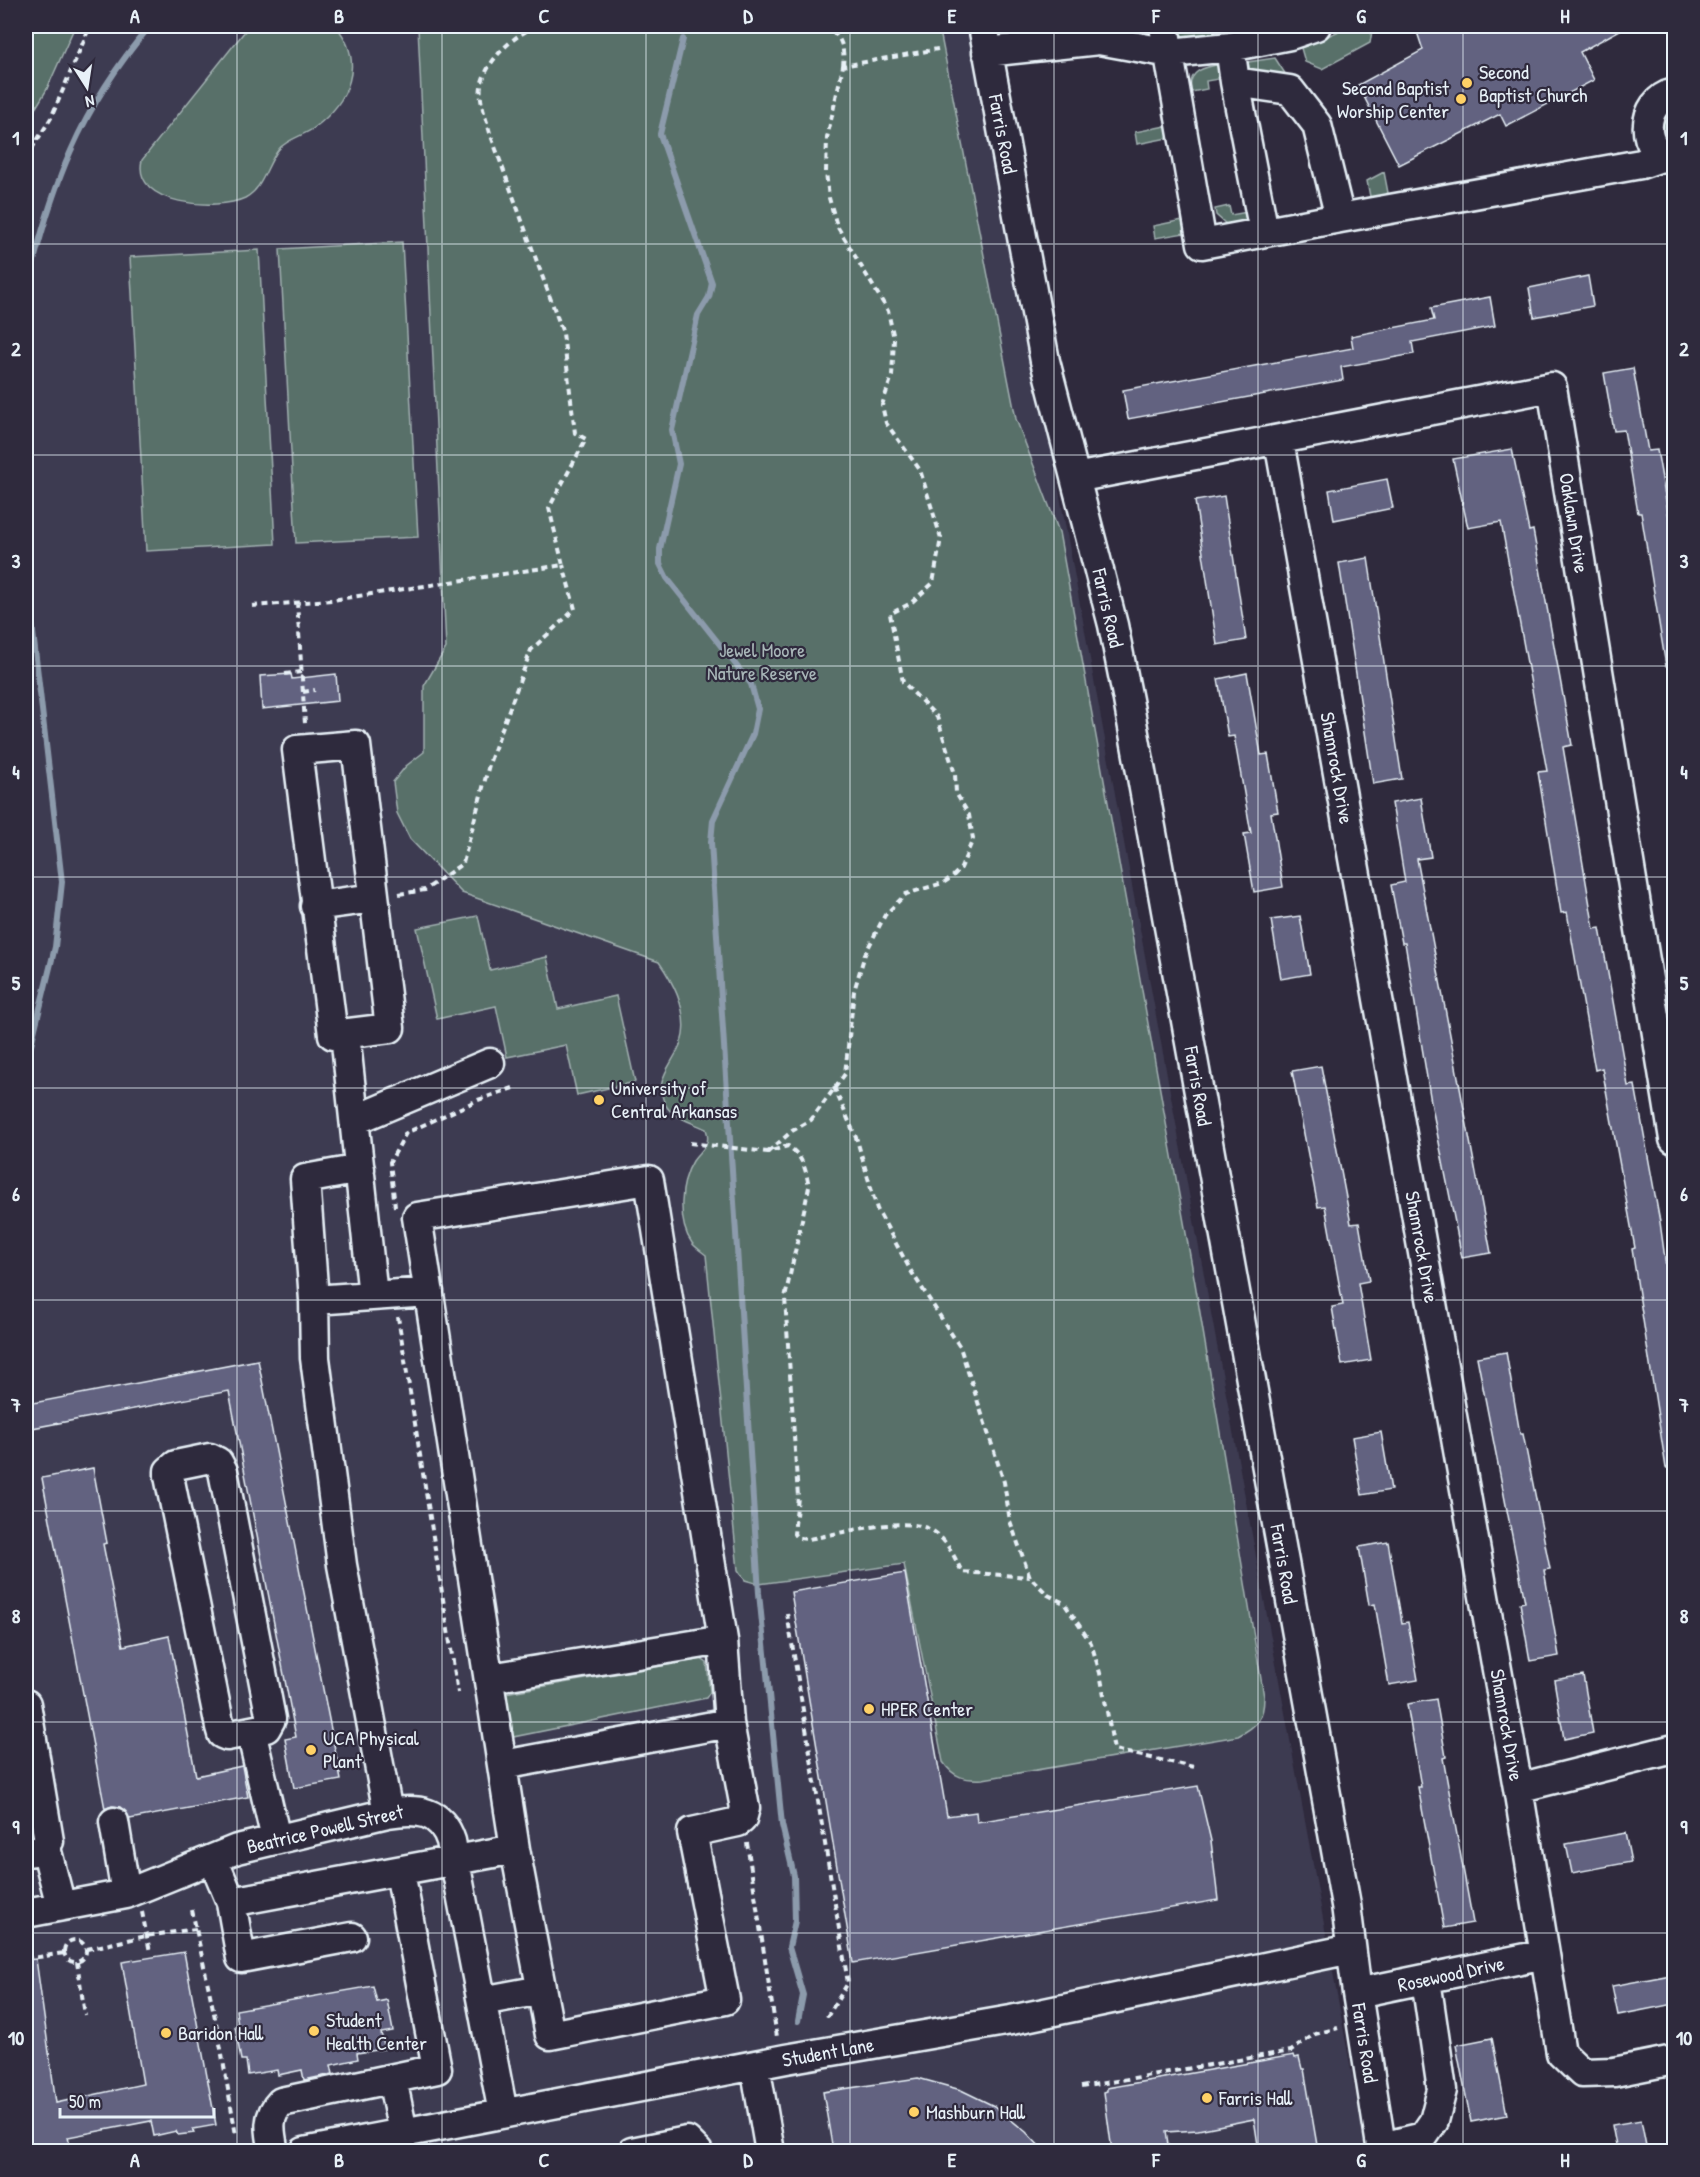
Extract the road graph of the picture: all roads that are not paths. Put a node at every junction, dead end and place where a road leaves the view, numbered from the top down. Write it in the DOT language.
graph roads {
  1 [pos="1316,26"];
  2 [pos="985,39"];
  3 [pos="1167,39"];
  4 [pos="1230,47"];
  5 [pos="1235,82"];
  6 [pos="1674,93"];
  7 [pos="1669,158"];
  8 [pos="1340,218"];
  9 [pos="1264,232"];
  10 [pos="1279,441"];
  11 [pos="1075,478"];
  12 [pos="386,896"];
  13 [pos="315,906"];
  14 [pos="345,1034"];
  15 [pos="490,1063"];
  16 [pos="355,1120"];
  17 [pos="1674,1139"];
  18 [pos="360,1169"];
  19 [pos="429,1292"];
  20 [pos="373,1296"];
  21 [pos="314,1300"];
  22 [pos="723,1640"];
  23 [pos="490,1678"];
  24 [pos="26,1704"];
  25 [pos="729,1723"];
  26 [pos="251,1731"];
  27 [pos="1674,1749"];
  28 [pos="503,1764"];
  29 [pos="1518,1788"];
  30 [pos="388,1813"];
  31 [pos="114,1822"];
  32 [pos="276,1839"];
  33 [pos="515,1849"];
  34 [pos="36,1850"];
  35 [pos="213,1859"];
  36 [pos="455,1861"];
  37 [pos="400,1872"];
  38 [pos="133,1897"];
  39 [pos="231,1902"];
  40 [pos="26,1913"];
  41 [pos="66,1919"];
  42 [pos="352,1937"];
  43 [pos="1351,1949"];
  44 [pos="1545,1954"];
  45 [pos="1426,1980"];
  46 [pos="542,1990"];
  47 [pos="1357,1993"];
  48 [pos="482,2001"];
  49 [pos="1674,2060"];
  50 [pos="754,2065"];
  51 [pos="392,2079"];
  52 [pos="502,2113"];
  53 [pos="408,2138"];
  54 [pos="1382,2149"];
  55 [pos="274,2151"];
  56 [pos="304,2151"];
  57 [pos="632,2151"];
  58 [pos="698,2151"];
  59 [pos="770,2151"];
  1 -- 4 [label="street"];
  2 -- 3 [label="street"];
  2 -- 11 [label="street, Farris Road"];
  3 -- 4 [label="street"];
  3 -- 9 [label="street"];
  4 -- 5 [label="street"];
  5 -- 8 [label="street"];
  5 -- 9 [label="street"];
  6 -- 7 [label="street"];
  7 -- 8 [label="street"];
  8 -- 9 [label="street"];
  10 -- 11 [label="street, Oaklawn Drive"];
  10 -- 17 [label="street, Oaklawn Drive"];
  10 -- 29 [label="street, Shamrock Drive"];
  11 -- 43 [label="street, Farris Road"];
  12 -- 13 [label="street"];
  12 -- 13 [label="street"];
  12 -- 14 [label="street"];
  13 -- 14 [label="street"];
  14 -- 16 [label="street"];
  15 -- 16 [label="street"];
  16 -- 18 [label="street"];
  18 -- 20 [label="street"];
  18 -- 21 [label="street"];
  19 -- 20 [label="street"];
  19 -- 22 [label="street"];
  19 -- 23 [label="street"];
  20 -- 21 [label="street"];
  21 -- 30 [label="street"];
  22 -- 23 [label="street"];
  22 -- 25 [label="street"];
  23 -- 28 [label="street"];
  24 -- 34 [label="street"];
  25 -- 28 [label="street"];
  25 -- 46 [label="street"];
  26 -- 26 [label="street"];
  26 -- 32 [label="street"];
  27 -- 29 [label="street"];
  28 -- 33 [label="street"];
  29 -- 44 [label="street, Shamrock Drive"];
  30 -- 32 [label="street, Beatrice Powell Street"];
  30 -- 36 [label="street, Beatrice Powell Street"];
  31 -- 38 [label="street"];
  32 -- 35 [label="street, Beatrice Powell Street"];
  33 -- 36 [label="street"];
  33 -- 46 [label="street"];
  34 -- 41 [label="street"];
  35 -- 38 [label="street, Beatrice Powell Street"];
  35 -- 39 [label="street"];
  36 -- 37 [label="street"];
  36 -- 48 [label="street, Beatrice Powell Street"];
  37 -- 39 [label="street"];
  37 -- 51 [label="street"];
  38 -- 41 [label="street, Beatrice Powell Street"];
  39 -- 42 [label="street"];
  40 -- 41 [label="street, Beatrice Powell Street"];
  43 -- 47 [label="street, Farris Road"];
  43 -- 50 [label="street, Student Lane"];
  44 -- 45 [label="street, Rosewood Drive"];
  44 -- 49 [label="street, Shamrock Drive"];
  45 -- 47 [label="street, Rosewood Drive"];
  45 -- 54 [label="street"];
  46 -- 48 [label="street"];
  47 -- 54 [label="street, Farris Road"];
  48 -- 52 [label="street, Beatrice Powell Street"];
  50 -- 52 [label="street, Student Lane"];
  50 -- 59 [label="street"];
  51 -- 53 [label="street"];
  51 -- 55 [label="street"];
  52 -- 53 [label="street, Student Lane"];
  53 -- 56 [label="street, Student Lane"];
  57 -- 58 [label="street"];
}
